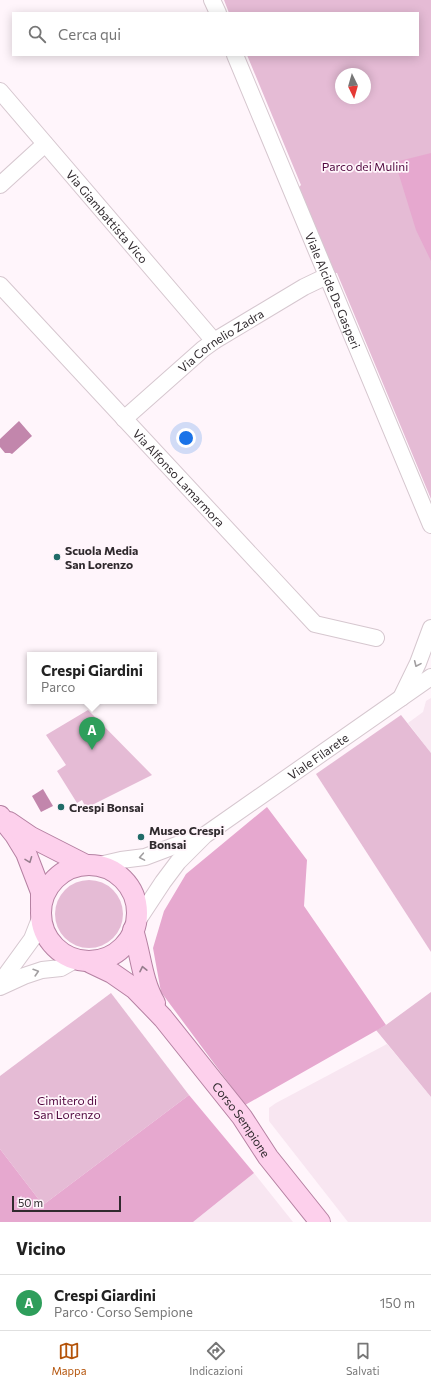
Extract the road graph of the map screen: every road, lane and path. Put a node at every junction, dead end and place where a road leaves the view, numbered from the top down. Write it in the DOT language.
graph roads {
  1 [pos="212,0"];
  2 [pos="218,12"];
  3 [pos="235,56"];
  4 [pos="0,91"];
  5 [pos="45,144"];
  6 [pos="0,185"];
  7 [pos="327,276"];
  8 [pos="0,285"];
  9 [pos="214,341"];
  10 [pos="124,419"];
  11 [pos="431,525"];
  12 [pos="431,628"];
  13 [pos="376,638"];
  14 [pos="431,677"];
  15 [pos="400,699"];
  16 [pos="0,815"];
  17 [pos="205,835"];
  18 [pos="90,866"];
  19 [pos="41,912"];
  20 [pos="134,927"];
  21 [pos="83,961"];
  22 [pos="0,983"];
  23 [pos="0,987"];
  24 [pos="163,1018"];
  25 [pos="320,1222"];
  1 -- 2 [label="street"];
  3 -- 7 [label="street, Viale Alcide De Gasperi"];
  4 -- 5 [label="street, Via Giambattista Vico"];
  5 -- 6 [label="street"];
  5 -- 9 [label="street, Via Giambattista Vico"];
  7 -- 9 [label="street, Via Cornelio Zadra"];
  7 -- 11 [label="street, Viale Alcide De Gasperi"];
  8 -- 10 [label="street, Via Alfonso Lamarmora"];
  9 -- 10 [label="street, Via Cornelio Zadra"];
  10 -- 13 [label="street, Via Alfonso Lamarmora"];
  12 -- 15 [label="street, one-way"];
  14 -- 15 [label="street, Viale Filarete"];
  15 -- 17 [label="street, Viale Filarete"];
  16 -- 18 [label="main road"];
  16 -- 19 [label="main road, one-way"];
  17 -- 18 [label="street, Viale Filarete, one-way"];
  17 -- 20 [label="street, Viale Filarete"];
  18 -- 19 [label="main road"];
  18 -- 20 [label="main road"];
  19 -- 21 [label="main road"];
  19 -- 22 [label="street"];
  20 -- 21 [label="main road"];
  24 -- 20 [label="main road, Corso Sempione, one-way"];
  23 -- 21 [label="street, one-way"];
  21 -- 24 [label="main road, Corso Sempione"];
  24 -- 25 [label="main road, Corso Sempione"];
}
